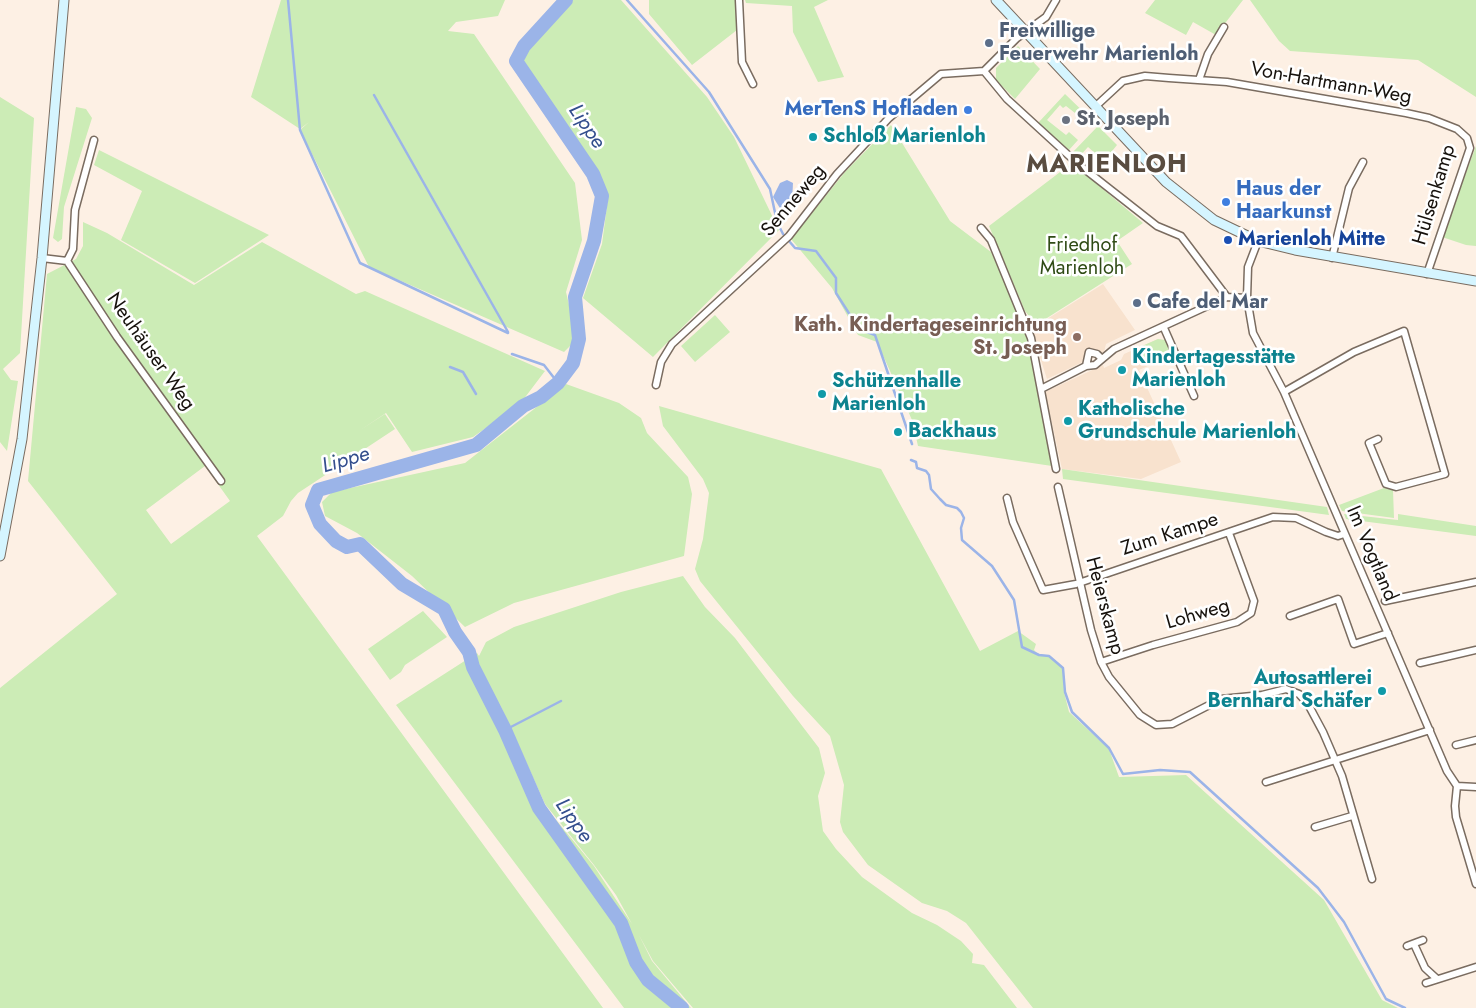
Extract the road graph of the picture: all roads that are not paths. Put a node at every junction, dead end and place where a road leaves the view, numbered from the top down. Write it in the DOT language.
graph roads {
  1 [pos="64,0"];
  2 [pos="739,0"];
  3 [pos="996,0"];
  4 [pos="1056,0"];
  5 [pos="1224,27"];
  6 [pos="1026,33"];
  7 [pos="984,71"];
  8 [pos="1198,80"];
  9 [pos="754,84"];
  10 [pos="1096,106"];
  11 [pos="1456,130"];
  12 [pos="94,140"];
  13 [pos="1363,162"];
  14 [pos="981,228"];
  15 [pos="1258,241"];
  16 [pos="42,258"];
  17 [pos="1332,258"];
  18 [pos="67,261"];
  19 [pos="1426,274"];
  20 [pos="1476,282"];
  21 [pos="1227,297"];
  22 [pos="1247,298"];
  23 [pos="1164,328"];
  24 [pos="1101,358"];
  25 [pos="1086,366"];
  26 [pos="656,385"];
  27 [pos="1041,389"];
  28 [pos="1284,392"];
  29 [pos="1194,396"];
  30 [pos="1378,438"];
  31 [pos="1056,469"];
  32 [pos="221,480"];
  33 [pos="1058,487"];
  34 [pos="1007,498"];
  35 [pos="1229,533"];
  36 [pos="1344,534"];
  37 [pos="0,556"];
  38 [pos="1080,582"];
  39 [pos="1476,582"];
  40 [pos="1385,601"];
  41 [pos="1290,616"];
  42 [pos="1388,634"];
  43 [pos="1476,650"];
  44 [pos="1101,662"];
  45 [pos="1420,663"];
  46 [pos="1430,730"];
  47 [pos="1476,740"];
  48 [pos="1456,745"];
  49 [pos="1335,760"];
  50 [pos="1266,782"];
  51 [pos="1457,786"];
  52 [pos="1476,787"];
  53 [pos="1352,816"];
  54 [pos="1315,827"];
  55 [pos="1372,879"];
  56 [pos="1476,880"];
  57 [pos="1423,940"];
  58 [pos="1414,944"];
  59 [pos="1406,946"];
  60 [pos="1476,967"];
  61 [pos="1437,979"];
  62 [pos="1426,983"];
  1 -- 16 [label="street"];
  2 -- 9 [label="street"];
  3 -- 6 [label="street"];
  4 -- 6 [label="street"];
  5 -- 8 [label="street"];
  6 -- 7 [label="street"];
  6 -- 10 [label="street"];
  7 -- 21 [label="street"];
  7 -- 26 [label="street, Senneweg"];
  8 -- 10 [label="street, Von-Hartmann-Weg"];
  8 -- 11 [label="street, Von-Hartmann-Weg"];
  10 -- 15 [label="street"];
  11 -- 19 [label="street, Hülsenkamp"];
  12 -- 18 [label="street"];
  13 -- 17 [label="street"];
  14 -- 27 [label="street"];
  15 -- 17 [label="street"];
  15 -- 22 [label="street, Im Vogtland"];
  16 -- 18 [label="street"];
  16 -- 37 [label="street"];
  17 -- 19 [label="street"];
  18 -- 32 [label="street, Neuhäuser Weg"];
  19 -- 20 [label="street"];
  21 -- 22 [label="street"];
  21 -- 23 [label="street"];
  22 -- 28 [label="street, Im Vogtland"];
  23 -- 24 [label="street"];
  23 -- 29 [label="street"];
  24 -- 25 [label="street"];
  24 -- 25 [label="street"];
  25 -- 27 [label="street"];
  27 -- 31 [label="street"];
  28 -- 30 [label="street"];
  28 -- 36 [label="street, Im Vogtland"];
  33 -- 38 [label="street, Heierskamp"];
  34 -- 38 [label="street, Zum Kampe"];
  35 -- 36 [label="street, Zum Kampe"];
  35 -- 38 [label="street, Zum Kampe"];
  35 -- 44 [label="street, Lohweg"];
  36 -- 42 [label="street, Im Vogtland"];
  38 -- 44 [label="street, Heierskamp"];
  39 -- 40 [label="street"];
  41 -- 42 [label="street"];
  42 -- 46 [label="street, Im Vogtland"];
  43 -- 45 [label="street"];
  44 -- 49 [label="street, Heierskamp"];
  46 -- 49 [label="street"];
  46 -- 51 [label="street, Im Vogtland"];
  47 -- 48 [label="street"];
  49 -- 50 [label="street"];
  49 -- 53 [label="street"];
  51 -- 52 [label="street"];
  51 -- 56 [label="street"];
  53 -- 54 [label="street"];
  53 -- 55 [label="street"];
  57 -- 58 [label="street"];
  58 -- 59 [label="street"];
  58 -- 61 [label="street"];
  60 -- 61 [label="street"];
  61 -- 62 [label="street"];
}
